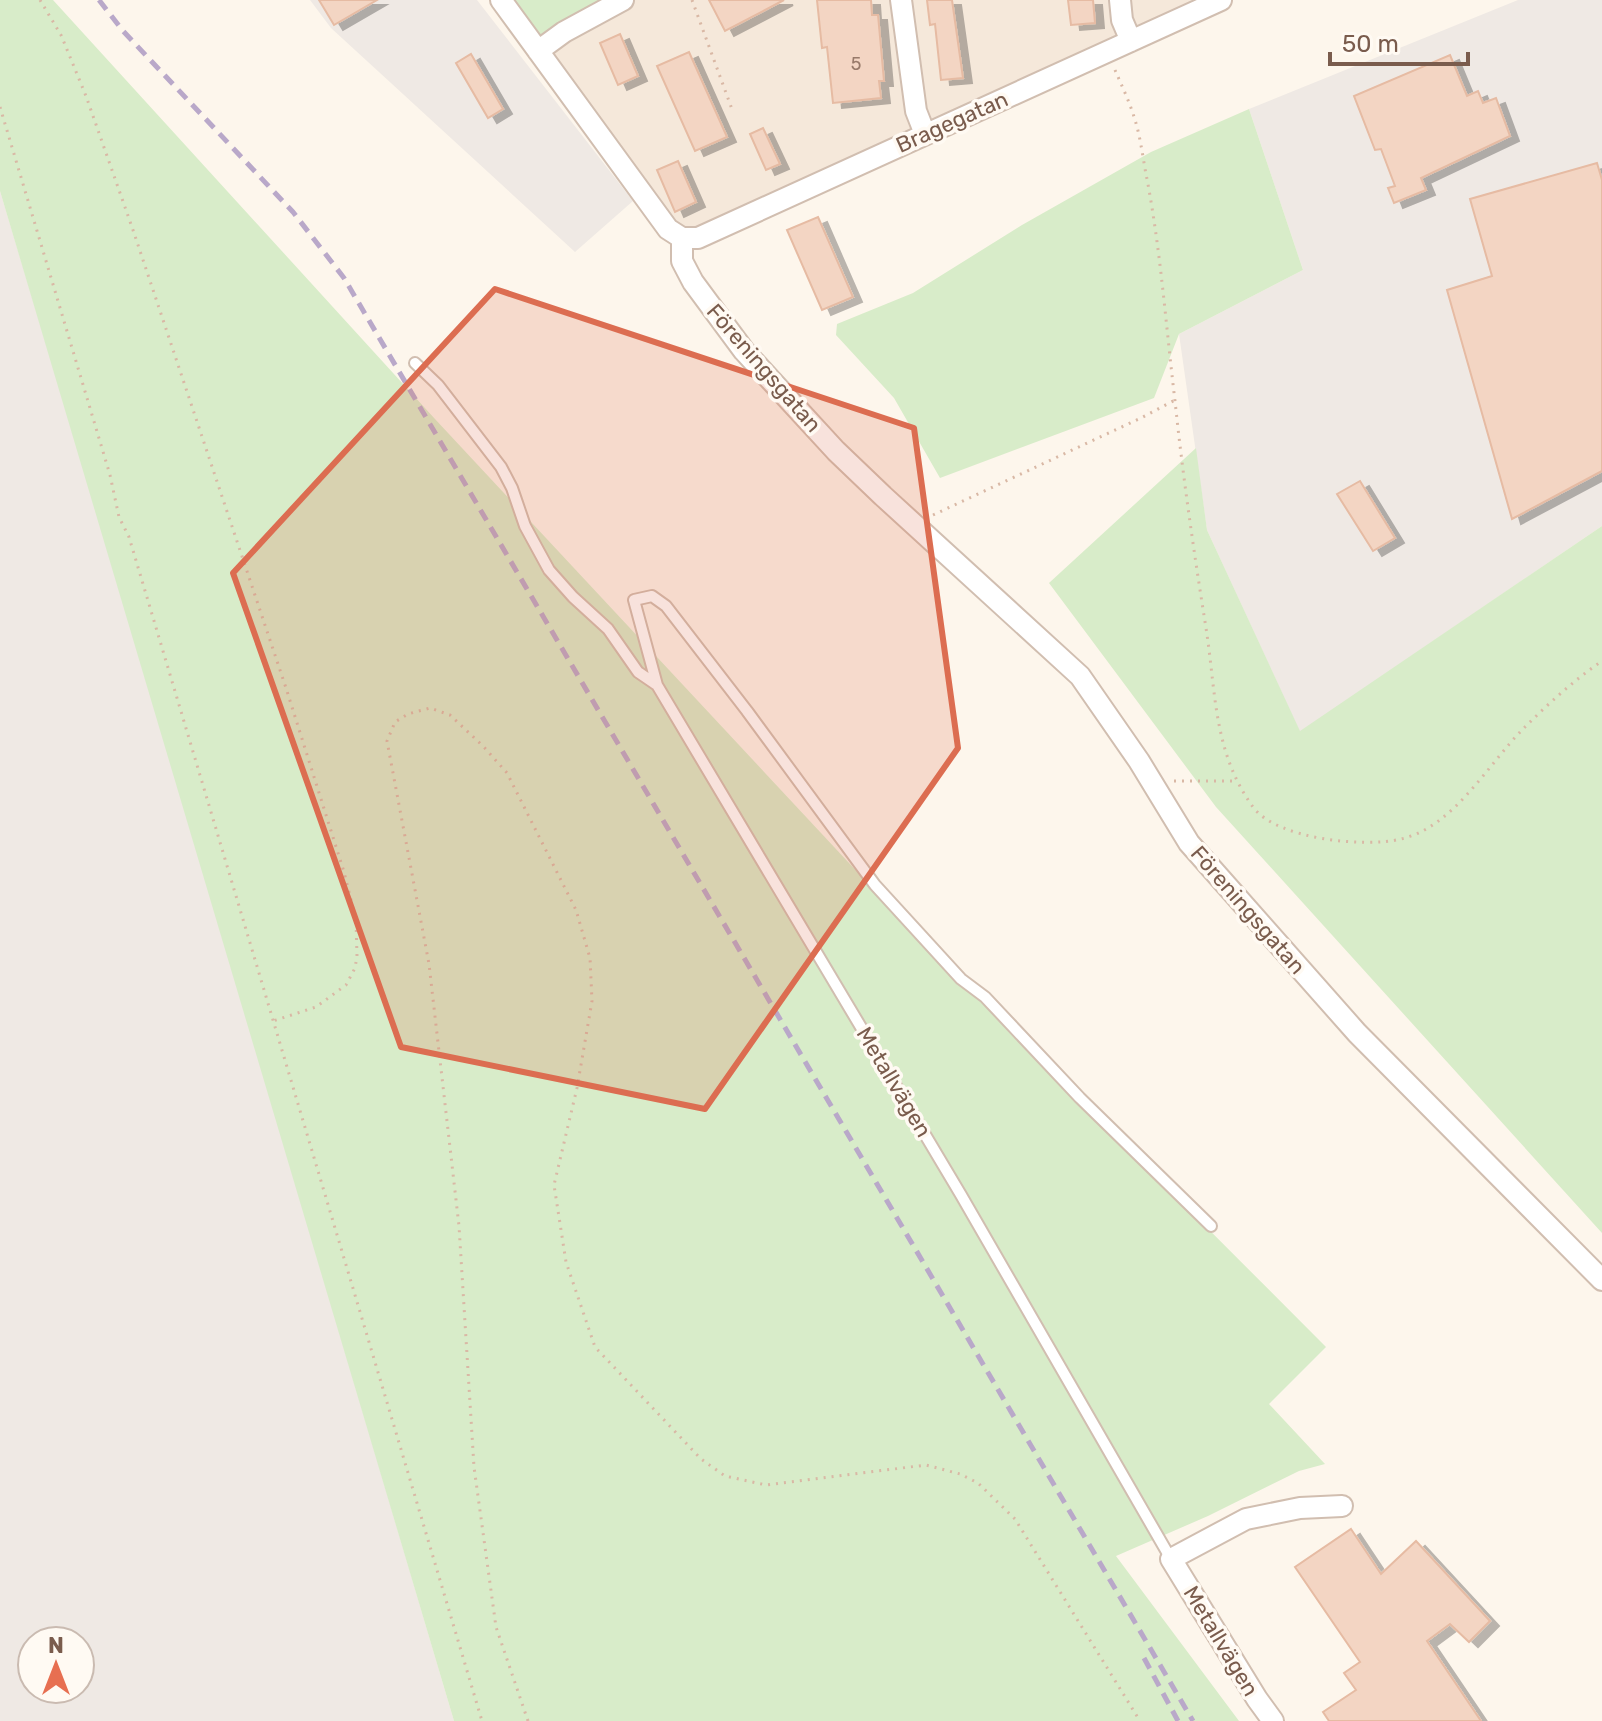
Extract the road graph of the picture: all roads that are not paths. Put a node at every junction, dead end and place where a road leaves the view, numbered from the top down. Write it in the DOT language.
graph roads {
  1 [pos="501,0"];
  2 [pos="623,0"];
  3 [pos="901,0"];
  4 [pos="1120,0"];
  5 [pos="1221,0"];
  6 [pos="1131,41"];
  7 [pos="538,51"];
  8 [pos="925,134"];
  9 [pos="682,238"];
  10 [pos="415,363"];
  11 [pos="657,685"];
  12 [pos="1211,1226"];
  13 [pos="1602,1280"];
  14 [pos="1342,1506"];
  15 [pos="1171,1559"];
  16 [pos="1273,1721"];
  1 -- 7 [label="street"];
  2 -- 7 [label="street"];
  3 -- 8 [label="street"];
  4 -- 6 [label="street"];
  5 -- 6 [label="street, Bragegatan"];
  6 -- 8 [label="street, Bragegatan"];
  7 -- 9 [label="street"];
  8 -- 9 [label="street, Bragegatan"];
  9 -- 13 [label="street, Föreningsgatan"];
  10 -- 11 [label="lane"];
  11 -- 12 [label="lane, Metallvägen"];
  11 -- 15 [label="lane, Metallvägen"];
  14 -- 15 [label="street"];
  15 -- 16 [label="street, Metallvägen"];
}
